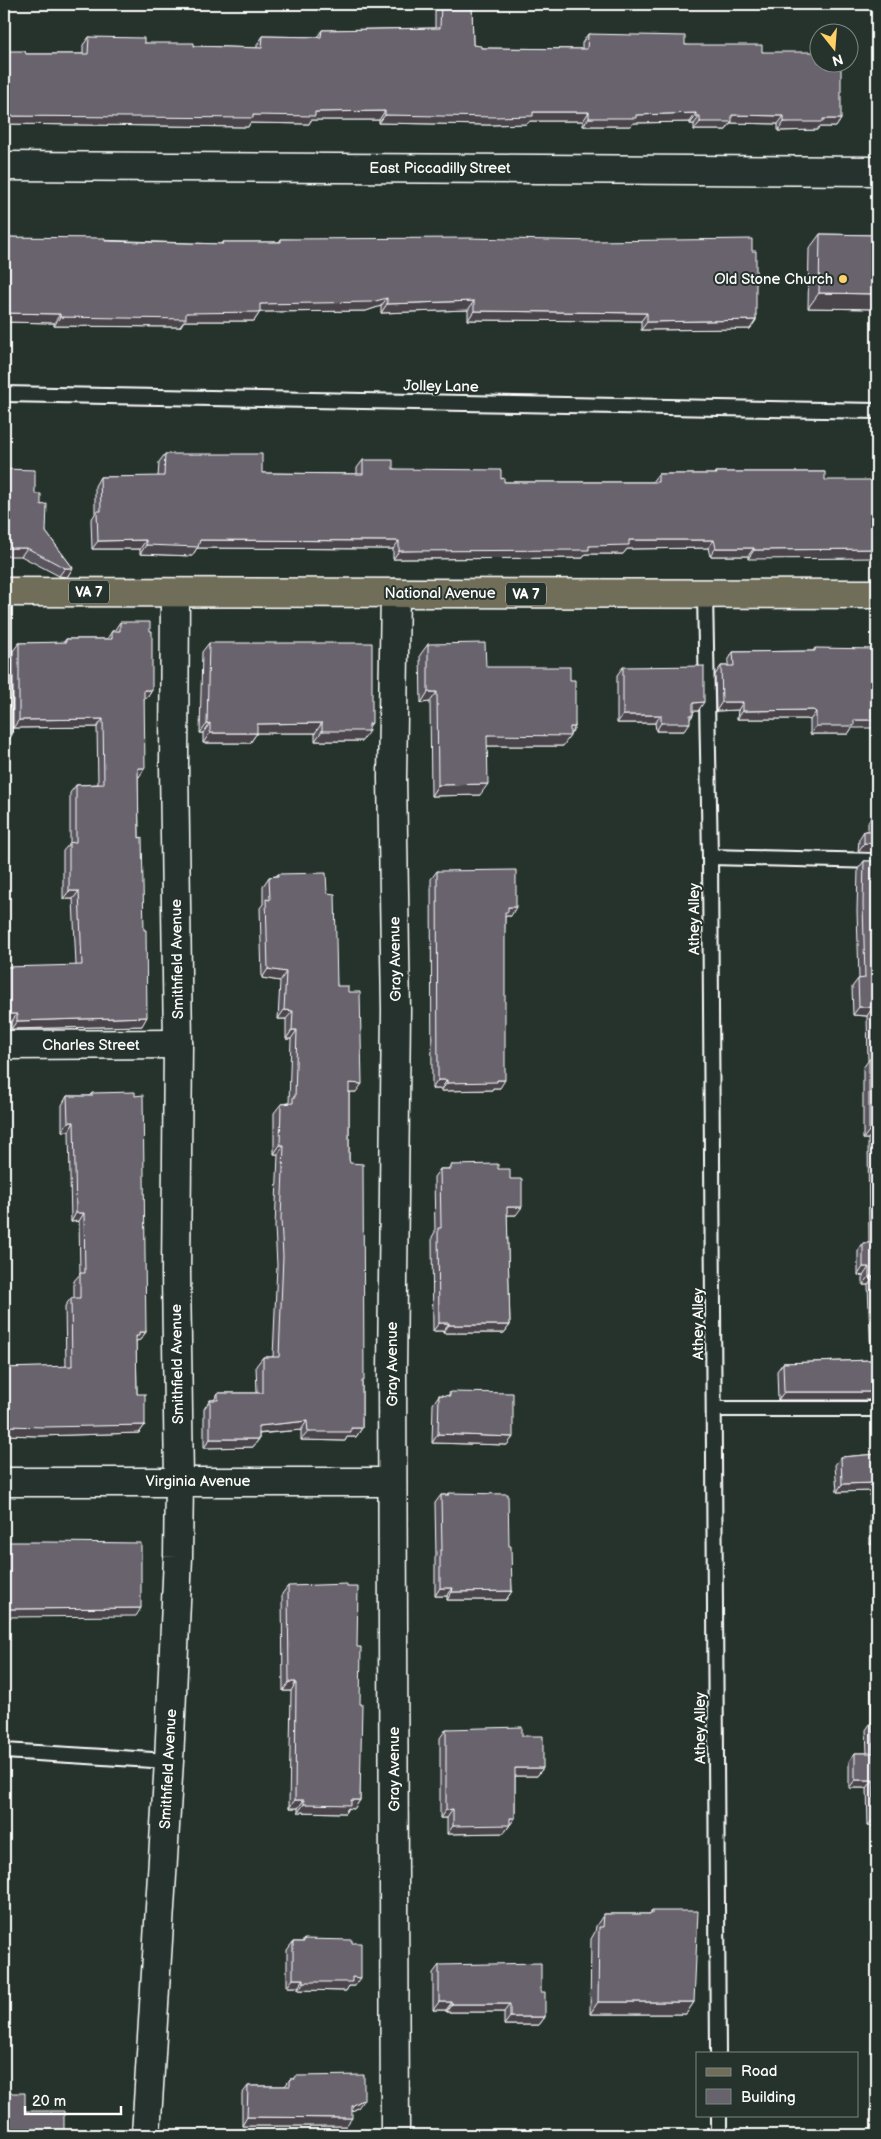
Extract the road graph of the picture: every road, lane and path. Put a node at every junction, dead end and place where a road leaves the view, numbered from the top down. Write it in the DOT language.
graph roads {
  1 [pos="4,166"];
  2 [pos="877,171"];
  3 [pos="4,394"];
  4 [pos="877,411"];
  5 [pos="4,592"];
  6 [pos="175,593"];
  7 [pos="395,593"];
  8 [pos="706,594"];
  9 [pos="877,594"];
  10 [pos="4,732"];
  11 [pos="710,858"];
  12 [pos="877,860"];
  13 [pos="178,1044"];
  14 [pos="4,1045"];
  15 [pos="715,1409"];
  16 [pos="877,1409"];
  17 [pos="179,1481"];
  18 [pos="4,1482"];
  19 [pos="392,1482"];
  20 [pos="4,1751"];
  21 [pos="169,1761"];
  22 [pos="718,2052"];
  23 [pos="719,2116"];
  24 [pos="146,2135"];
  25 [pos="395,2135"];
  26 [pos="719,2135"];
  1 -- 2 [label="street, East Piccadilly Street"];
  3 -- 4 [label="lane, Jolley Lane"];
  5 -- 6 [label="main road, National Avenue / VA 7"];
  5 -- 10 [label="lane"];
  6 -- 7 [label="main road, National Avenue / VA 7"];
  6 -- 13 [label="street, Smithfield Avenue"];
  7 -- 8 [label="main road, National Avenue / VA 7"];
  7 -- 19 [label="street, Gray Avenue"];
  8 -- 9 [label="main road, National Avenue / VA 7"];
  8 -- 11 [label="lane, Athey Alley"];
  11 -- 12 [label="lane"];
  11 -- 15 [label="lane, Athey Alley"];
  13 -- 14 [label="street, Charles Street"];
  13 -- 17 [label="street, Smithfield Avenue"];
  15 -- 16 [label="lane"];
  15 -- 22 [label="lane, Athey Alley"];
  17 -- 18 [label="street, Virginia Avenue"];
  17 -- 19 [label="street, Virginia Avenue"];
  17 -- 21 [label="street, Smithfield Avenue"];
  19 -- 25 [label="street, Gray Avenue"];
  20 -- 21 [label="lane"];
  21 -- 24 [label="street, Smithfield Avenue"];
  23 -- 26 [label="lane"];
}
